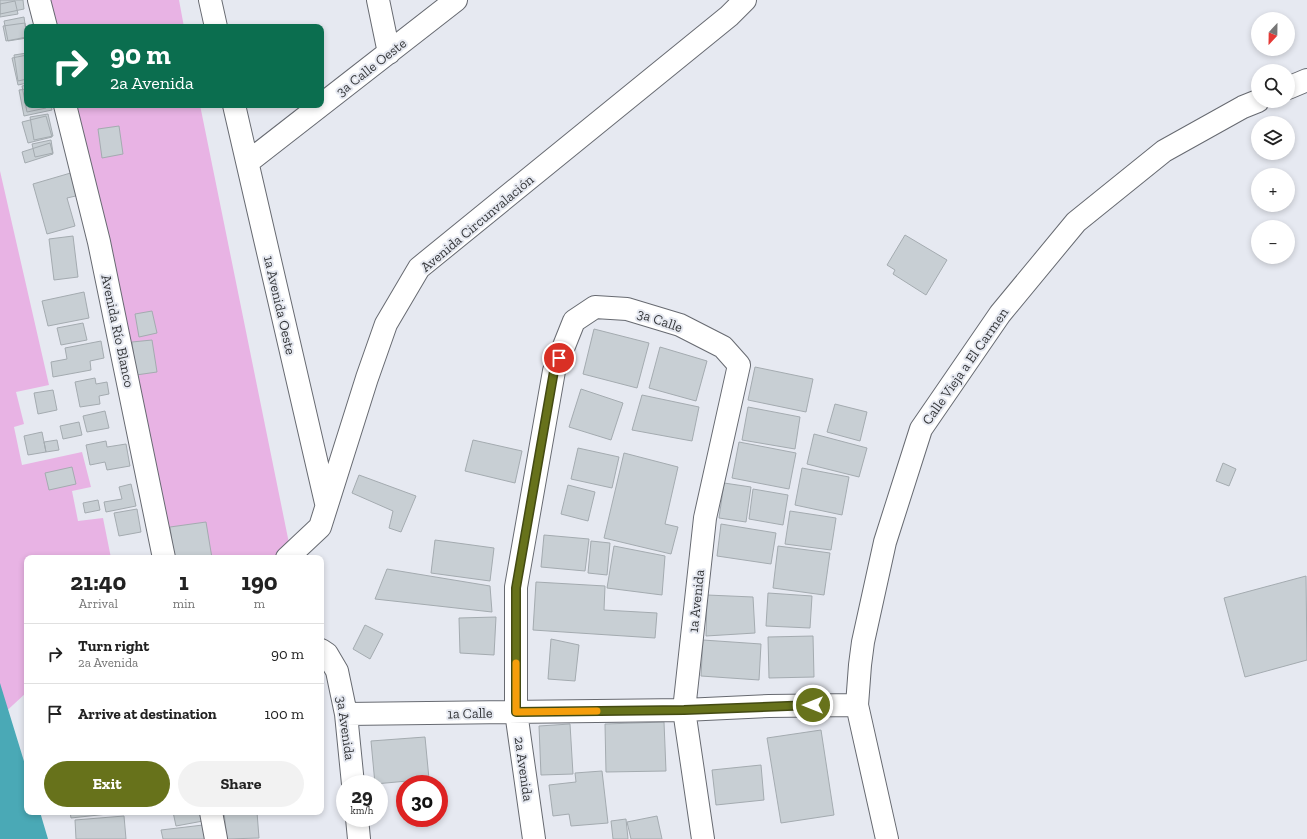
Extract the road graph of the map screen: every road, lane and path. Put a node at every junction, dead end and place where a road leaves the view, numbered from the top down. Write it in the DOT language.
graph roads {
  1 [pos="39,0"];
  2 [pos="210,0"];
  3 [pos="378,0"];
  4 [pos="456,0"];
  5 [pos="745,0"];
  6 [pos="727,8"];
  7 [pos="45,24"];
  8 [pos="215,24"];
  9 [pos="389,53"];
  10 [pos="1307,80"];
  11 [pos="1295,85"];
  12 [pos="324,103"];
  13 [pos="1251,104"];
  14 [pos="66,108"];
  15 [pos="235,108"];
  16 [pos="318,108"];
  17 [pos="248,162"];
  18 [pos="574,321"];
  19 [pos="739,365"];
  20 [pos="327,504"];
  21 [pos="163,555"];
  22 [pos="290,555"];
  23 [pos="324,652"];
  24 [pos="857,705"];
  25 [pos="684,710"];
  26 [pos="516,712"];
  27 [pos="346,714"];
  28 [pos="353,775"];
  29 [pos="212,815"];
  30 [pos="358,827"];
  31 [pos="216,839"];
  32 [pos="360,839"];
  33 [pos="534,839"];
  34 [pos="703,839"];
  35 [pos="887,839"];
  1 -- 7 [label="street"];
  2 -- 8 [label="street"];
  3 -- 9 [label="street"];
  4 -- 9 [label="street, 3a Calle Oeste"];
  5 -- 6 [label="street, Avenida Circunvalación"];
  6 -- 20 [label="street, Avenida Circunvalación"];
  9 -- 12 [label="street, 3a Calle Oeste"];
  10 -- 11 [label="street"];
  13 -- 24 [label="street, Calle Vieja a El Carmen"];
  14 -- 21 [label="street, Avenida Río Blanco"];
  15 -- 17 [label="street, 1a Avenida Oeste"];
  16 -- 17 [label="street, 3a Calle Oeste"];
  17 -- 20 [label="street, 1a Avenida Oeste"];
  18 -- 19 [label="street, 3a Calle"];
  18 -- 26 [label="street, 2a Avenida"];
  19 -- 25 [label="street, 1a Avenida"];
  20 -- 22 [label="street, Avenida Circunvalación"];
  23 -- 27 [label="street, 3a Avenida"];
  24 -- 25 [label="street, 1a Calle"];
  24 -- 35 [label="street, Calle Vieja a El Carmen"];
  25 -- 26 [label="street, 1a Calle"];
  25 -- 34 [label="street, 1a Avenida"];
  26 -- 27 [label="street, 1a Calle"];
  26 -- 33 [label="street, 2a Avenida"];
  27 -- 28 [label="street, 3a Avenida"];
  29 -- 31 [label="street"];
  30 -- 32 [label="street"];
}
